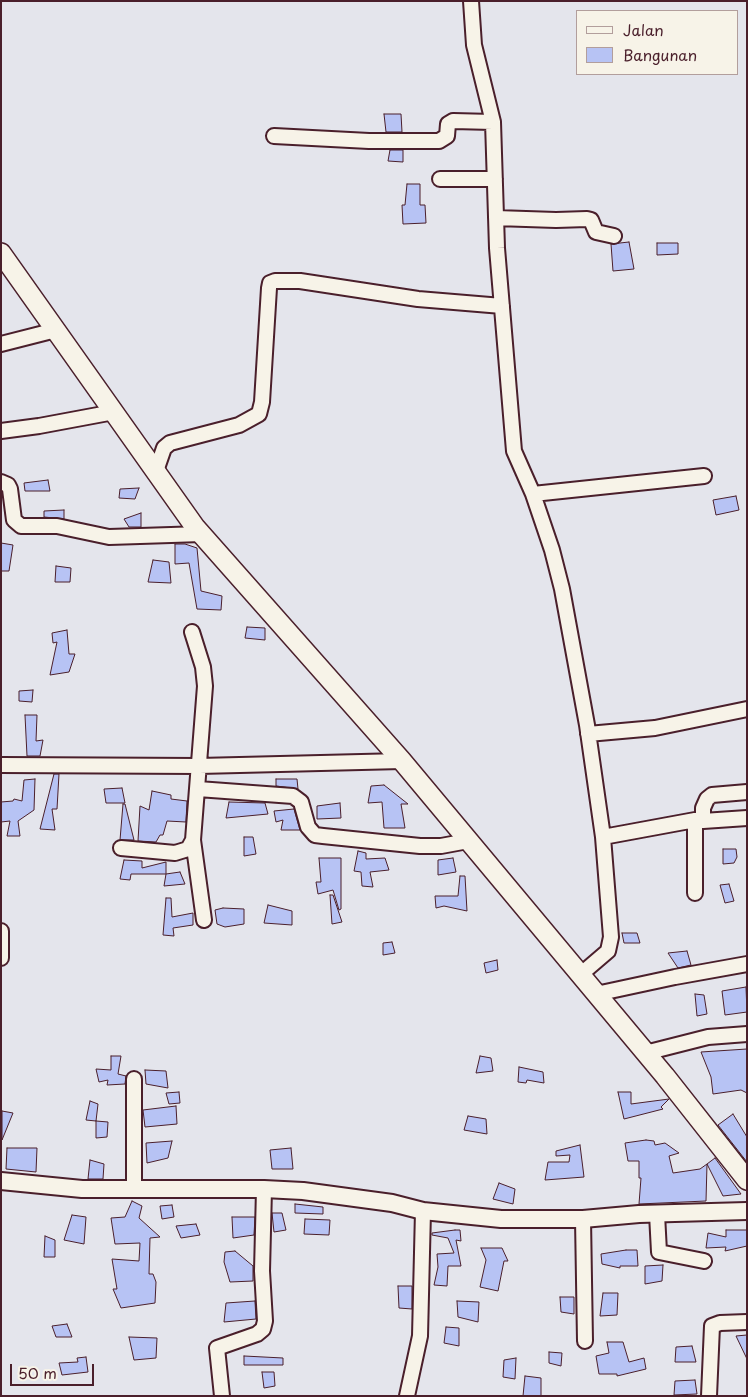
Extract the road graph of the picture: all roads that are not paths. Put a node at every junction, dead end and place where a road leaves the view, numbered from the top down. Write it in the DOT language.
graph roads {
  1 [pos="471,1"];
  2 [pos="493,122"];
  3 [pos="274,136"];
  4 [pos="440,178"];
  5 [pos="495,179"];
  6 [pos="496,218"];
  7 [pos="614,236"];
  8 [pos="1,253"];
  9 [pos="502,306"];
  10 [pos="56,330"];
  11 [pos="1,344"];
  12 [pos="114,412"];
  13 [pos="1,431"];
  14 [pos="156,471"];
  15 [pos="704,476"];
  16 [pos="1,482"];
  17 [pos="533,494"];
  18 [pos="202,534"];
  19 [pos="192,632"];
  20 [pos="747,710"];
  21 [pos="588,734"];
  22 [pos="402,761"];
  23 [pos="1,765"];
  24 [pos="199,766"];
  25 [pos="198,789"];
  26 [pos="747,792"];
  27 [pos="747,818"];
  28 [pos="699,820"];
  29 [pos="603,837"];
  30 [pos="193,840"];
  31 [pos="468,840"];
  32 [pos="121,848"];
  33 [pos="695,893"];
  34 [pos="204,920"];
  35 [pos="1,931"];
  36 [pos="2,940"];
  37 [pos="1,958"];
  38 [pos="747,964"];
  39 [pos="580,975"];
  40 [pos="596,994"];
  41 [pos="747,1034"];
  42 [pos="645,1053"];
  43 [pos="134,1079"];
  44 [pos="747,1180"];
  45 [pos="1,1181"];
  46 [pos="264,1189"];
  47 [pos="134,1190"];
  48 [pos="424,1211"];
  49 [pos="747,1212"];
  50 [pos="656,1214"];
  51 [pos="583,1219"];
  52 [pos="704,1261"];
  53 [pos="747,1322"];
  54 [pos="585,1341"];
  55 [pos="222,1396"];
  56 [pos="407,1396"];
  57 [pos="709,1396"];
  1 -- 2 [label="street"];
  2 -- 3 [label="street"];
  2 -- 5 [label="street"];
  4 -- 5 [label="street"];
  5 -- 6 [label="street"];
  6 -- 7 [label="street"];
  6 -- 9 [label="street"];
  8 -- 10 [label="main road"];
  9 -- 14 [label="street"];
  9 -- 17 [label="street"];
  10 -- 11 [label="street"];
  10 -- 12 [label="main road"];
  12 -- 13 [label="street"];
  12 -- 14 [label="main road"];
  14 -- 18 [label="main road"];
  15 -- 17 [label="street"];
  16 -- 18 [label="street"];
  17 -- 21 [label="street"];
  18 -- 22 [label="main road"];
  19 -- 24 [label="street"];
  20 -- 21 [label="street"];
  21 -- 29 [label="street"];
  22 -- 24 [label="street"];
  22 -- 31 [label="main road"];
  23 -- 24 [label="street"];
  24 -- 25 [label="street"];
  25 -- 30 [label="street"];
  25 -- 31 [label="street"];
  26 -- 28 [label="street"];
  27 -- 28 [label="street"];
  28 -- 29 [label="street"];
  28 -- 33 [label="street"];
  29 -- 39 [label="street"];
  30 -- 32 [label="street"];
  30 -- 34 [label="street"];
  31 -- 39 [label="main road"];
  35 -- 36 [label="street"];
  36 -- 37 [label="street"];
  38 -- 40 [label="street"];
  39 -- 40 [label="main road"];
  40 -- 42 [label="main road"];
  41 -- 42 [label="street"];
  42 -- 44 [label="main road"];
  43 -- 47 [label="street"];
  45 -- 47 [label="street"];
  46 -- 47 [label="street"];
  46 -- 48 [label="street"];
  46 -- 55 [label="street"];
  48 -- 51 [label="street"];
  48 -- 56 [label="street"];
  49 -- 50 [label="street"];
  50 -- 51 [label="street"];
  50 -- 52 [label="street"];
  51 -- 54 [label="street"];
  53 -- 57 [label="street"];
}
